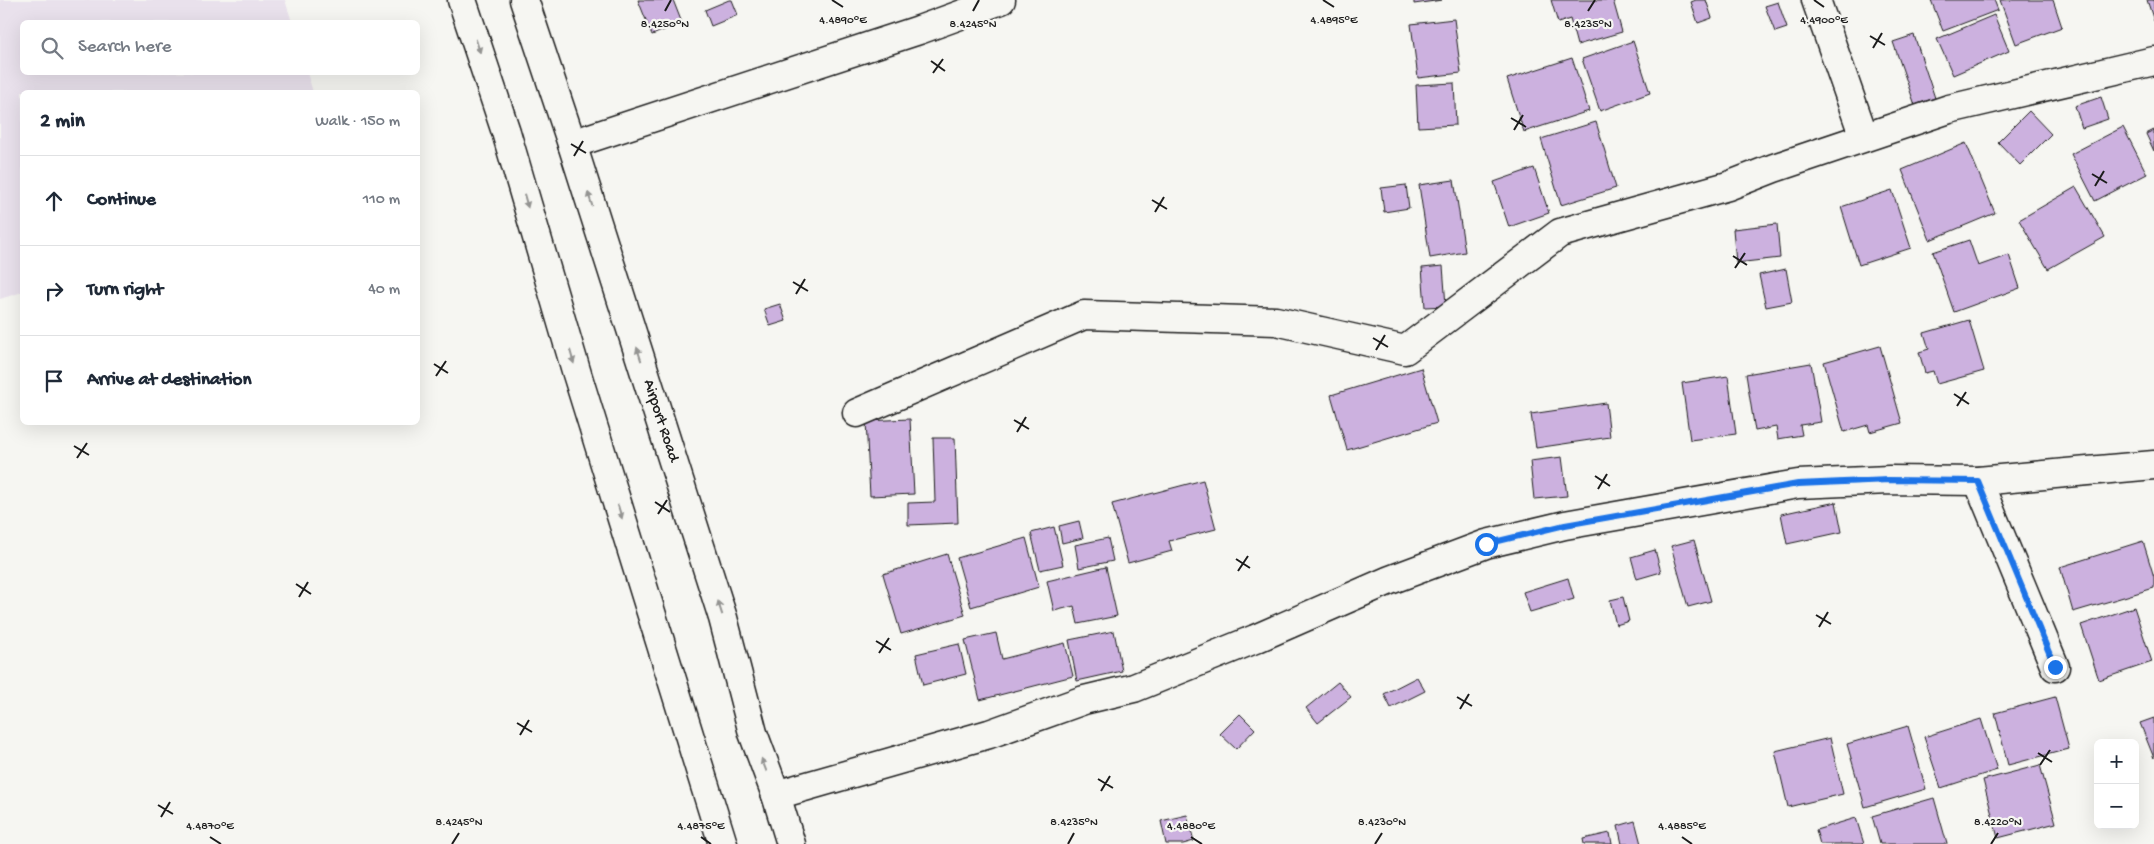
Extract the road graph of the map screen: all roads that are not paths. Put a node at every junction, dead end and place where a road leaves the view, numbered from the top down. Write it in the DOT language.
graph roads {
  1 [pos="462,0"];
  2 [pos="524,0"];
  3 [pos="1001,0"];
  4 [pos="1816,0"];
  5 [pos="2154,60"];
  6 [pos="1864,138"];
  7 [pos="572,144"];
  8 [pos="857,413"];
  9 [pos="2154,465"];
  10 [pos="1978,481"];
  11 [pos="2055,667"];
  12 [pos="776,795"];
  13 [pos="723,844"];
  14 [pos="791,844"];
  1 -- 13 [label="main road, one-way"];
  2 -- 7 [label="main road, Airport Road"];
  3 -- 7 [label="main road"];
  4 -- 6 [label="main road"];
  5 -- 6 [label="main road"];
  6 -- 8 [label="main road"];
  12 -- 7 [label="main road, Airport Road, one-way"];
  9 -- 10 [label="main road"];
  10 -- 11 [label="main road"];
  10 -- 12 [label="main road"];
  12 -- 14 [label="main road, Airport Road"];
}
